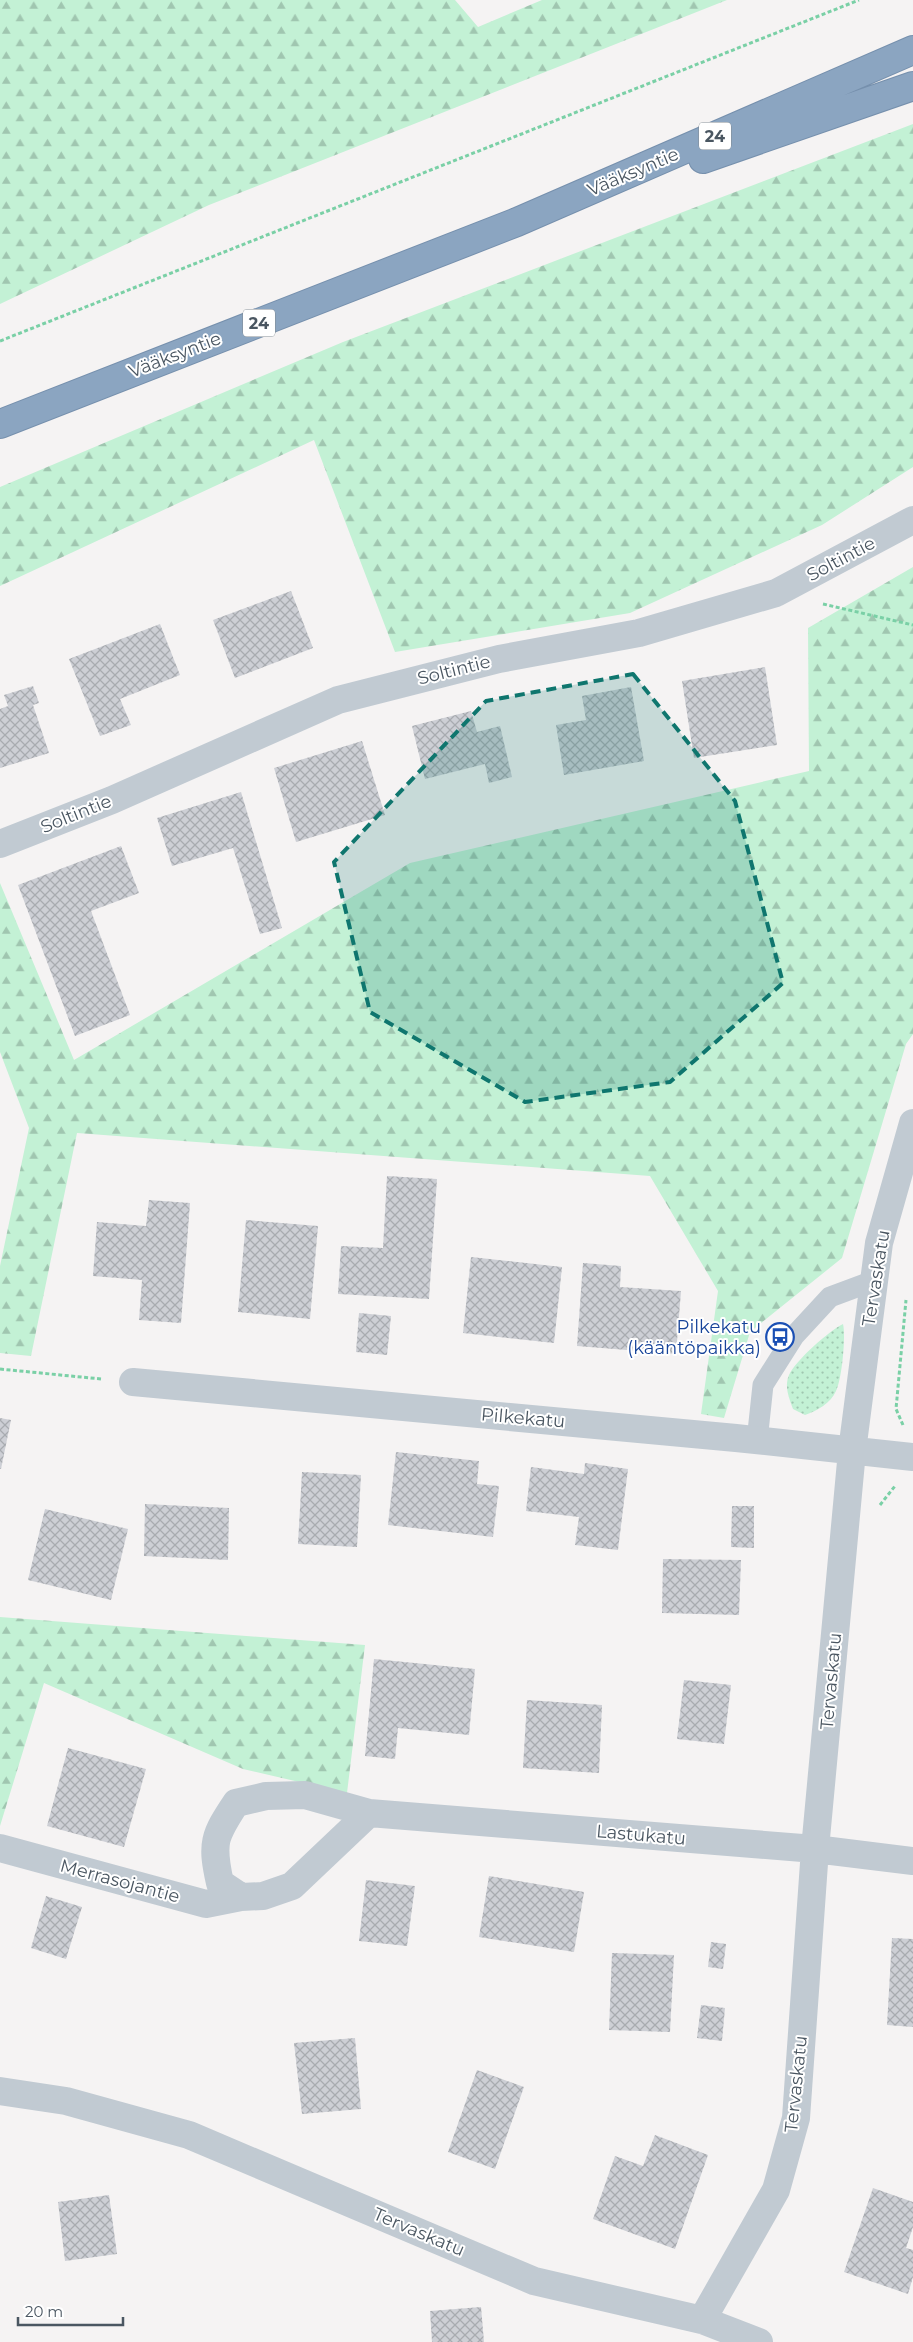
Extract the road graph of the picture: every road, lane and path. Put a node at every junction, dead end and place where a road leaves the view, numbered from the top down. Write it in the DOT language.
graph roads {
  1 [pos="860,0"];
  2 [pos="913,50"];
  3 [pos="913,86"];
  4 [pos="517,222"];
  5 [pos="0,341"];
  6 [pos="0,424"];
  7 [pos="913,520"];
  8 [pos="776,593"];
  9 [pos="913,625"];
  10 [pos="0,844"];
  11 [pos="913,1124"];
  12 [pos="873,1281"];
  13 [pos="0,1369"];
  14 [pos="133,1382"];
  15 [pos="756,1440"];
  16 [pos="852,1451"];
  17 [pos="913,1456"];
  18 [pos="369,1813"];
  19 [pos="0,1848"];
  20 [pos="816,1849"];
  21 [pos="913,1861"];
  22 [pos="241,1897"];
  23 [pos="0,2090"];
  24 [pos="702,2320"];
  25 [pos="759,2342"];
  1 -- 5 [label="path"];
  2 -- 4 [label="highway, Vääksyntie / 24"];
  3 -- 4 [label="highway, Vääksyntie / 24"];
  4 -- 6 [label="highway, Vääksyntie / 24"];
  7 -- 8 [label="street, Soltintie"];
  8 -- 9 [label="path"];
  8 -- 10 [label="street, Soltintie"];
  11 -- 12 [label="street, Tervaskatu"];
  12 -- 15 [label="lane"];
  12 -- 16 [label="street, Tervaskatu"];
  13 -- 14 [label="path"];
  14 -- 15 [label="street, Pilkekatu"];
  15 -- 16 [label="street, Pilkekatu"];
  16 -- 17 [label="street, Pilkekatu"];
  16 -- 20 [label="street, Tervaskatu"];
  18 -- 20 [label="street, Lastukatu"];
  18 -- 22 [label="street"];
  18 -- 22 [label="street, Lastukatu"];
  19 -- 22 [label="street, Merrasojantie"];
  20 -- 21 [label="street, Lastukatu"];
  20 -- 24 [label="street, Tervaskatu"];
  23 -- 24 [label="street, Tervaskatu"];
  24 -- 25 [label="street"];
}
